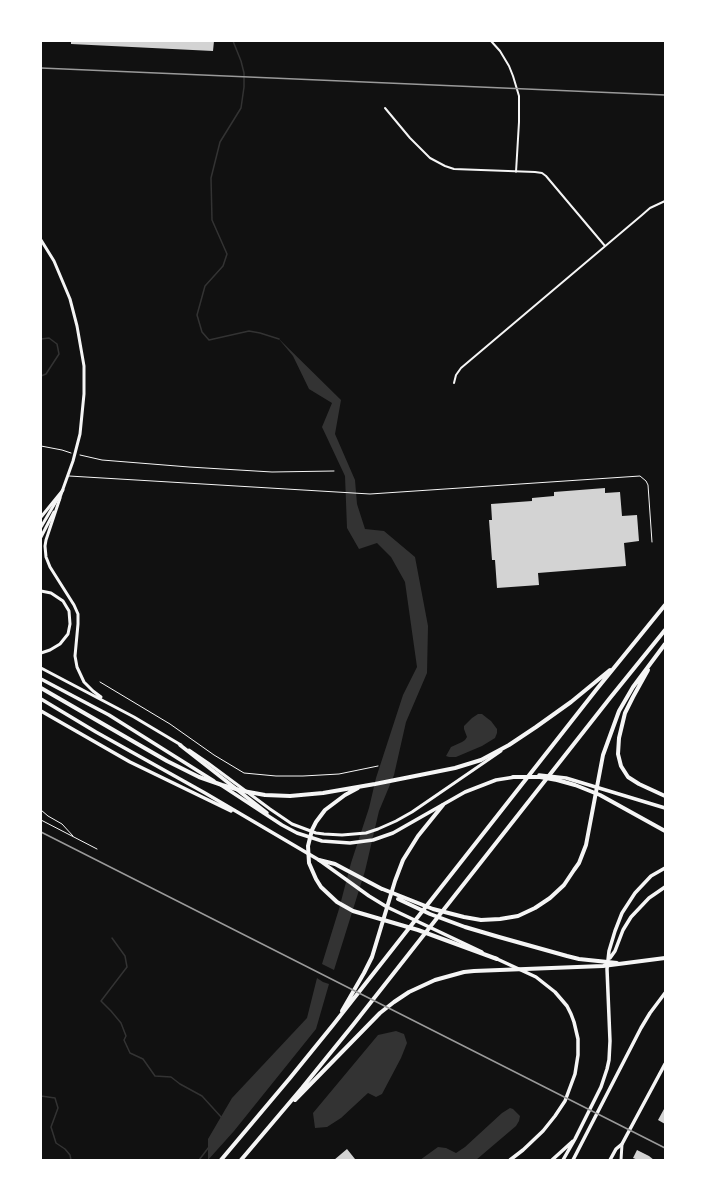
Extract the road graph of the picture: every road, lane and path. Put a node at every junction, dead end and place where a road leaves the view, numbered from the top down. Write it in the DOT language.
graph roads {
  1 [pos="491,41"];
  2 [pos="385,108"];
  3 [pos="516,172"];
  4 [pos="665,201"];
  5 [pos="41,240"];
  6 [pos="606,246"];
  7 [pos="454,383"];
  8 [pos="41,446"];
  9 [pos="75,454"];
  10 [pos="334,471"];
  11 [pos="68,476"];
  12 [pos="63,490"];
  13 [pos="60,498"];
  14 [pos="41,517"];
  15 [pos="41,527"];
  16 [pos="41,537"];
  17 [pos="652,542"];
  18 [pos="41,591"];
  19 [pos="665,605"];
  20 [pos="665,630"];
  21 [pos="665,644"];
  22 [pos="41,653"];
  23 [pos="656,656"];
  24 [pos="618,663"];
  25 [pos="41,668"];
  26 [pos="41,679"];
  27 [pos="100,682"];
  28 [pos="41,688"];
  29 [pos="41,699"];
  30 [pos="119,709"];
  31 [pos="41,711"];
  32 [pos="180,745"];
  33 [pos="509,745"];
  34 [pos="378,766"];
  35 [pos="514,777"];
  36 [pos="362,786"];
  37 [pos="665,796"];
  38 [pos="443,805"];
  39 [pos="665,808"];
  40 [pos="41,810"];
  41 [pos="247,818"];
  42 [pos="41,820"];
  43 [pos="282,825"];
  44 [pos="665,831"];
  45 [pos="75,838"];
  46 [pos="97,849"];
  47 [pos="319,860"];
  48 [pos="665,868"];
  49 [pos="665,887"];
  50 [pos="380,888"];
  51 [pos="665,958"];
  52 [pos="497,959"];
  53 [pos="608,960"];
  54 [pos="625,964"];
  55 [pos="665,993"];
  56 [pos="333,1025"];
  57 [pos="665,1064"];
  58 [pos="272,1125"];
  59 [pos="575,1139"];
  60 [pos="622,1144"];
  61 [pos="221,1160"];
  62 [pos="241,1160"];
  63 [pos="510,1160"];
  64 [pos="552,1160"];
  65 [pos="563,1160"];
  66 [pos="573,1160"];
  67 [pos="610,1160"];
  68 [pos="621,1160"];
  1 -- 3 [label="street"];
  2 -- 3 [label="street"];
  3 -- 6 [label="street"];
  4 -- 6 [label="street"];
  5 -- 9 [label="main road"];
  6 -- 7 [label="street"];
  8 -- 9 [label="path"];
  9 -- 10 [label="path"];
  9 -- 11 [label="main road"];
  11 -- 12 [label="main road"];
  11 -- 17 [label="lane"];
  12 -- 13 [label="main road"];
  12 -- 14 [label="main road"];
  12 -- 15 [label="main road"];
  13 -- 16 [label="main road"];
  13 -- 30 [label="main road"];
  18 -- 22 [label="main road"];
  19 -- 24 [label="highway"];
  20 -- 58 [label="highway"];
  21 -- 23 [label="highway"];
  23 -- 37 [label="highway"];
  23 -- 50 [label="highway"];
  24 -- 33 [label="highway"];
  24 -- 56 [label="highway"];
  25 -- 30 [label="main road"];
  26 -- 43 [label="highway"];
  27 -- 34 [label="lane"];
  28 -- 36 [label="highway"];
  29 -- 41 [label="highway"];
  30 -- 32 [label="main road"];
  31 -- 41 [label="highway"];
  32 -- 33 [label="main road"];
  32 -- 43 [label="highway"];
  33 -- 36 [label="highway"];
  35 -- 38 [label="highway"];
  35 -- 39 [label="highway"];
  35 -- 44 [label="highway"];
  36 -- 52 [label="highway"];
  38 -- 43 [label="highway"];
  38 -- 56 [label="highway"];
  40 -- 45 [label="lane"];
  41 -- 47 [label="highway"];
  42 -- 45 [label="lane"];
  45 -- 46 [label="lane"];
  47 -- 50 [label="highway"];
  47 -- 52 [label="highway"];
  48 -- 53 [label="highway"];
  49 -- 53 [label="highway"];
  50 -- 54 [label="highway"];
  51 -- 54 [label="highway"];
  52 -- 63 [label="highway"];
  53 -- 59 [label="highway"];
  54 -- 58 [label="highway"];
  55 -- 66 [label="highway"];
  56 -- 61 [label="highway"];
  57 -- 60 [label="highway"];
  58 -- 62 [label="highway"];
  59 -- 64 [label="highway"];
  59 -- 65 [label="highway"];
  60 -- 67 [label="highway"];
  60 -- 68 [label="main road"];
}
